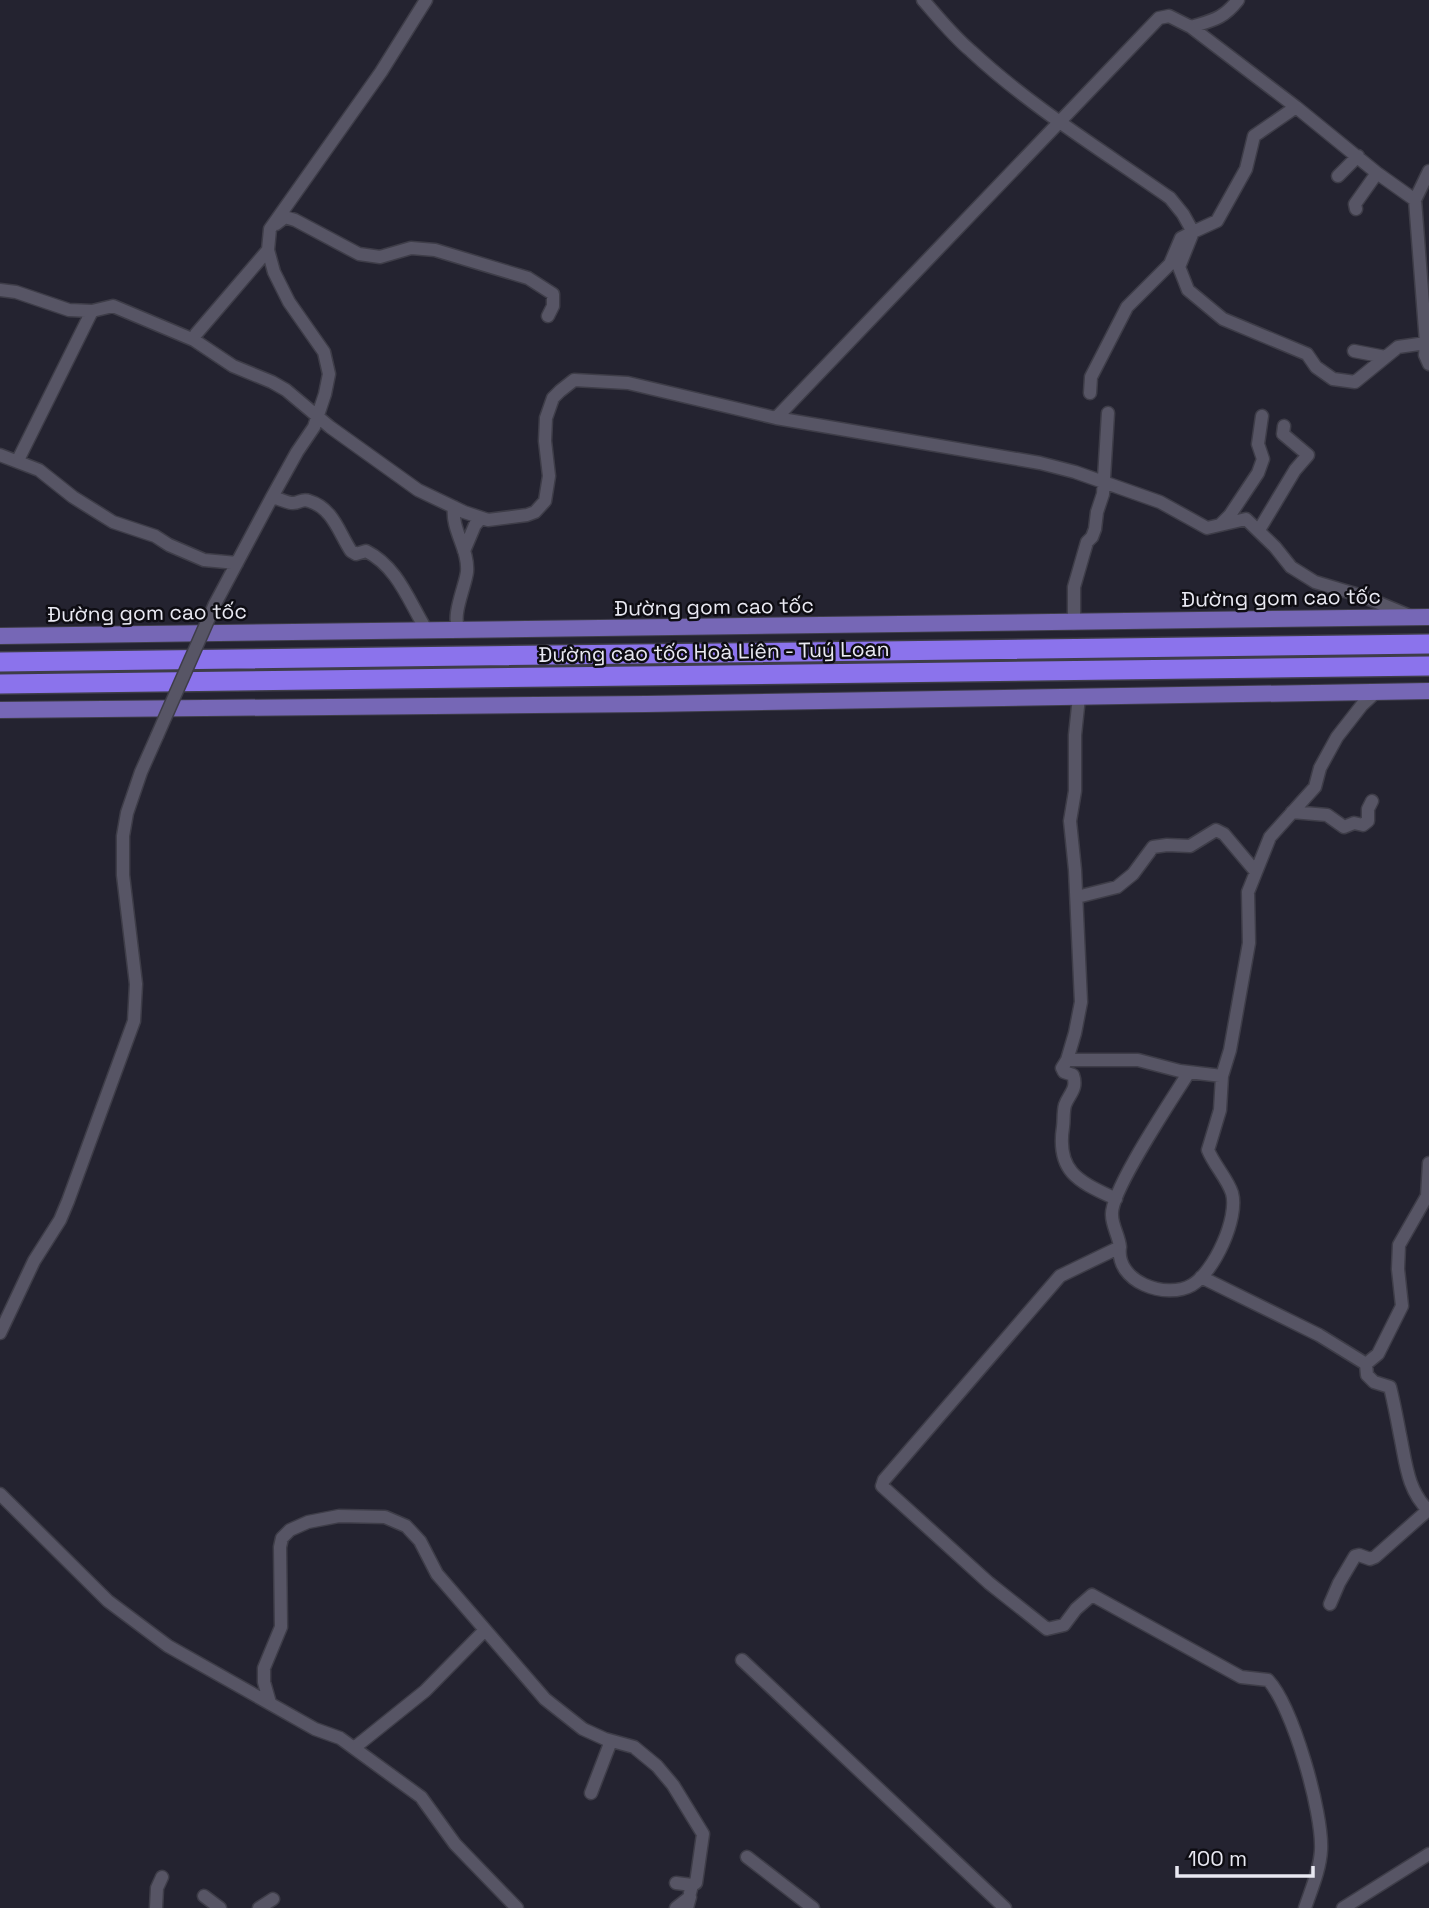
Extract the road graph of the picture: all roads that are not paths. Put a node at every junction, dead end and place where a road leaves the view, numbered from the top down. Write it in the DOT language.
graph roads {
  1 [pos="426,0"];
  2 [pos="923,0"];
  3 [pos="1238,0"];
  4 [pos="1191,27"];
  5 [pos="1296,107"];
  6 [pos="1060,122"];
  7 [pos="1358,156"];
  8 [pos="1429,171"];
  9 [pos="1377,173"];
  10 [pos="1338,176"];
  11 [pos="1415,200"];
  12 [pos="1356,209"];
  13 [pos="1423,222"];
  14 [pos="270,229"];
  15 [pos="1193,232"];
  16 [pos="268,250"];
  17 [pos="0,290"];
  18 [pos="92,311"];
  19 [pos="548,317"];
  20 [pos="194,340"];
  21 [pos="1426,343"];
  22 [pos="1354,351"];
  23 [pos="1385,357"];
  24 [pos="1429,364"];
  25 [pos="1090,393"];
  26 [pos="1108,413"];
  27 [pos="1262,416"];
  28 [pos="318,417"];
  29 [pos="776,418"];
  30 [pos="1282,435"];
  31 [pos="0,455"];
  32 [pos="18,460"];
  33 [pos="1103,483"];
  34 [pos="272,496"];
  35 [pos="454,507"];
  36 [pos="481,518"];
  37 [pos="1218,526"];
  38 [pos="1259,530"];
  39 [pos="464,551"];
  40 [pos="237,563"];
  41 [pos="1421,617"];
  42 [pos="1074,623"];
  43 [pos="427,631"];
  44 [pos="460,631"];
  45 [pos="0,636"];
  46 [pos="1429,644"];
  47 [pos="0,662"];
  48 [pos="1429,666"];
  49 [pos="0,684"];
  50 [pos="1429,691"];
  51 [pos="1376,692"];
  52 [pos="1079,696"];
  53 [pos="0,710"];
  54 [pos="1372,801"];
  55 [pos="1292,812"];
  56 [pos="1256,872"];
  57 [pos="1077,897"];
  58 [pos="1067,1060"];
  59 [pos="1189,1072"];
  60 [pos="1222,1076"];
  61 [pos="1429,1163"];
  62 [pos="1116,1199"];
  63 [pos="1120,1247"];
  64 [pos="1201,1277"];
  65 [pos="0,1333"];
  66 [pos="1366,1364"];
  67 [pos="0,1494"];
  68 [pos="1429,1511"];
  69 [pos="1330,1604"];
  70 [pos="485,1630"];
  71 [pos="742,1660"];
  72 [pos="270,1703"];
  73 [pos="611,1741"];
  74 [pos="354,1748"];
  75 [pos="591,1793"];
  76 [pos="1429,1854"];
  77 [pos="747,1857"];
  78 [pos="162,1877"];
  79 [pos="676,1883"];
  80 [pos="204,1896"];
  81 [pos="689,1897"];
  82 [pos="273,1899"];
  83 [pos="156,1908"];
  84 [pos="220,1908"];
  85 [pos="259,1908"];
  86 [pos="517,1908"];
  87 [pos="676,1908"];
  88 [pos="813,1908"];
  89 [pos="1005,1908"];
  90 [pos="1305,1908"];
  91 [pos="1343,1908"];
  1 -- 14 [label="street"];
  2 -- 6 [label="street"];
  3 -- 4 [label="street"];
  4 -- 5 [label="street"];
  4 -- 6 [label="street"];
  5 -- 7 [label="street"];
  5 -- 15 [label="street"];
  6 -- 15 [label="street"];
  6 -- 29 [label="street"];
  7 -- 9 [label="street"];
  7 -- 10 [label="street"];
  8 -- 11 [label="street"];
  9 -- 11 [label="street"];
  9 -- 12 [label="street"];
  11 -- 13 [label="street"];
  13 -- 21 [label="street"];
  14 -- 16 [label="street"];
  14 -- 19 [label="street"];
  15 -- 23 [label="street"];
  15 -- 25 [label="street"];
  16 -- 20 [label="street"];
  16 -- 28 [label="street"];
  17 -- 18 [label="street"];
  18 -- 20 [label="street"];
  18 -- 32 [label="street"];
  20 -- 28 [label="street"];
  21 -- 23 [label="street"];
  21 -- 24 [label="street"];
  22 -- 23 [label="street"];
  26 -- 33 [label="street"];
  27 -- 37 [label="street"];
  28 -- 34 [label="street"];
  28 -- 35 [label="street"];
  29 -- 33 [label="street"];
  29 -- 36 [label="street"];
  30 -- 38 [label="street"];
  31 -- 32 [label="street"];
  32 -- 40 [label="street"];
  33 -- 37 [label="street"];
  33 -- 42 [label="street"];
  34 -- 40 [label="street"];
  34 -- 43 [label="street"];
  35 -- 36 [label="street"];
  35 -- 39 [label="street"];
  36 -- 39 [label="street"];
  37 -- 38 [label="street"];
  38 -- 41 [label="street"];
  39 -- 44 [label="street"];
  40 -- 65 [label="street, bridge"];
  41 -- 42 [label="main road, Đường gom cao tốc"];
  42 -- 44 [label="main road, Đường gom cao tốc"];
  43 -- 44 [label="main road, Đường gom cao tốc"];
  43 -- 45 [label="main road, Đường gom cao tốc"];
  46 -- 47 [label="highway, Đường cao tốc Hoà Liên - Tuý Loan"];
  48 -- 49 [label="highway, Đường cao tốc Hoà Liên - Tuý Loan"];
  50 -- 51 [label="main road"];
  51 -- 52 [label="main road"];
  51 -- 55 [label="street"];
  52 -- 53 [label="main road"];
  52 -- 57 [label="street"];
  54 -- 55 [label="street"];
  55 -- 56 [label="street"];
  56 -- 57 [label="street"];
  56 -- 60 [label="street"];
  57 -- 58 [label="street"];
  58 -- 59 [label="street"];
  58 -- 62 [label="street"];
  59 -- 60 [label="street"];
  59 -- 62 [label="street"];
  60 -- 64 [label="street"];
  61 -- 66 [label="street"];
  62 -- 63 [label="street"];
  63 -- 64 [label="street"];
  63 -- 90 [label="street"];
  64 -- 66 [label="street"];
  66 -- 68 [label="street"];
  67 -- 72 [label="street"];
  68 -- 69 [label="street"];
  70 -- 72 [label="street"];
  70 -- 73 [label="street"];
  70 -- 74 [label="street"];
  71 -- 89 [label="street"];
  72 -- 74 [label="street"];
  73 -- 75 [label="street"];
  73 -- 81 [label="street"];
  74 -- 86 [label="street"];
  76 -- 91 [label="street"];
  77 -- 88 [label="street"];
  78 -- 83 [label="street"];
  79 -- 81 [label="street"];
  80 -- 84 [label="street"];
  81 -- 87 [label="street"];
  82 -- 85 [label="street"];
}
